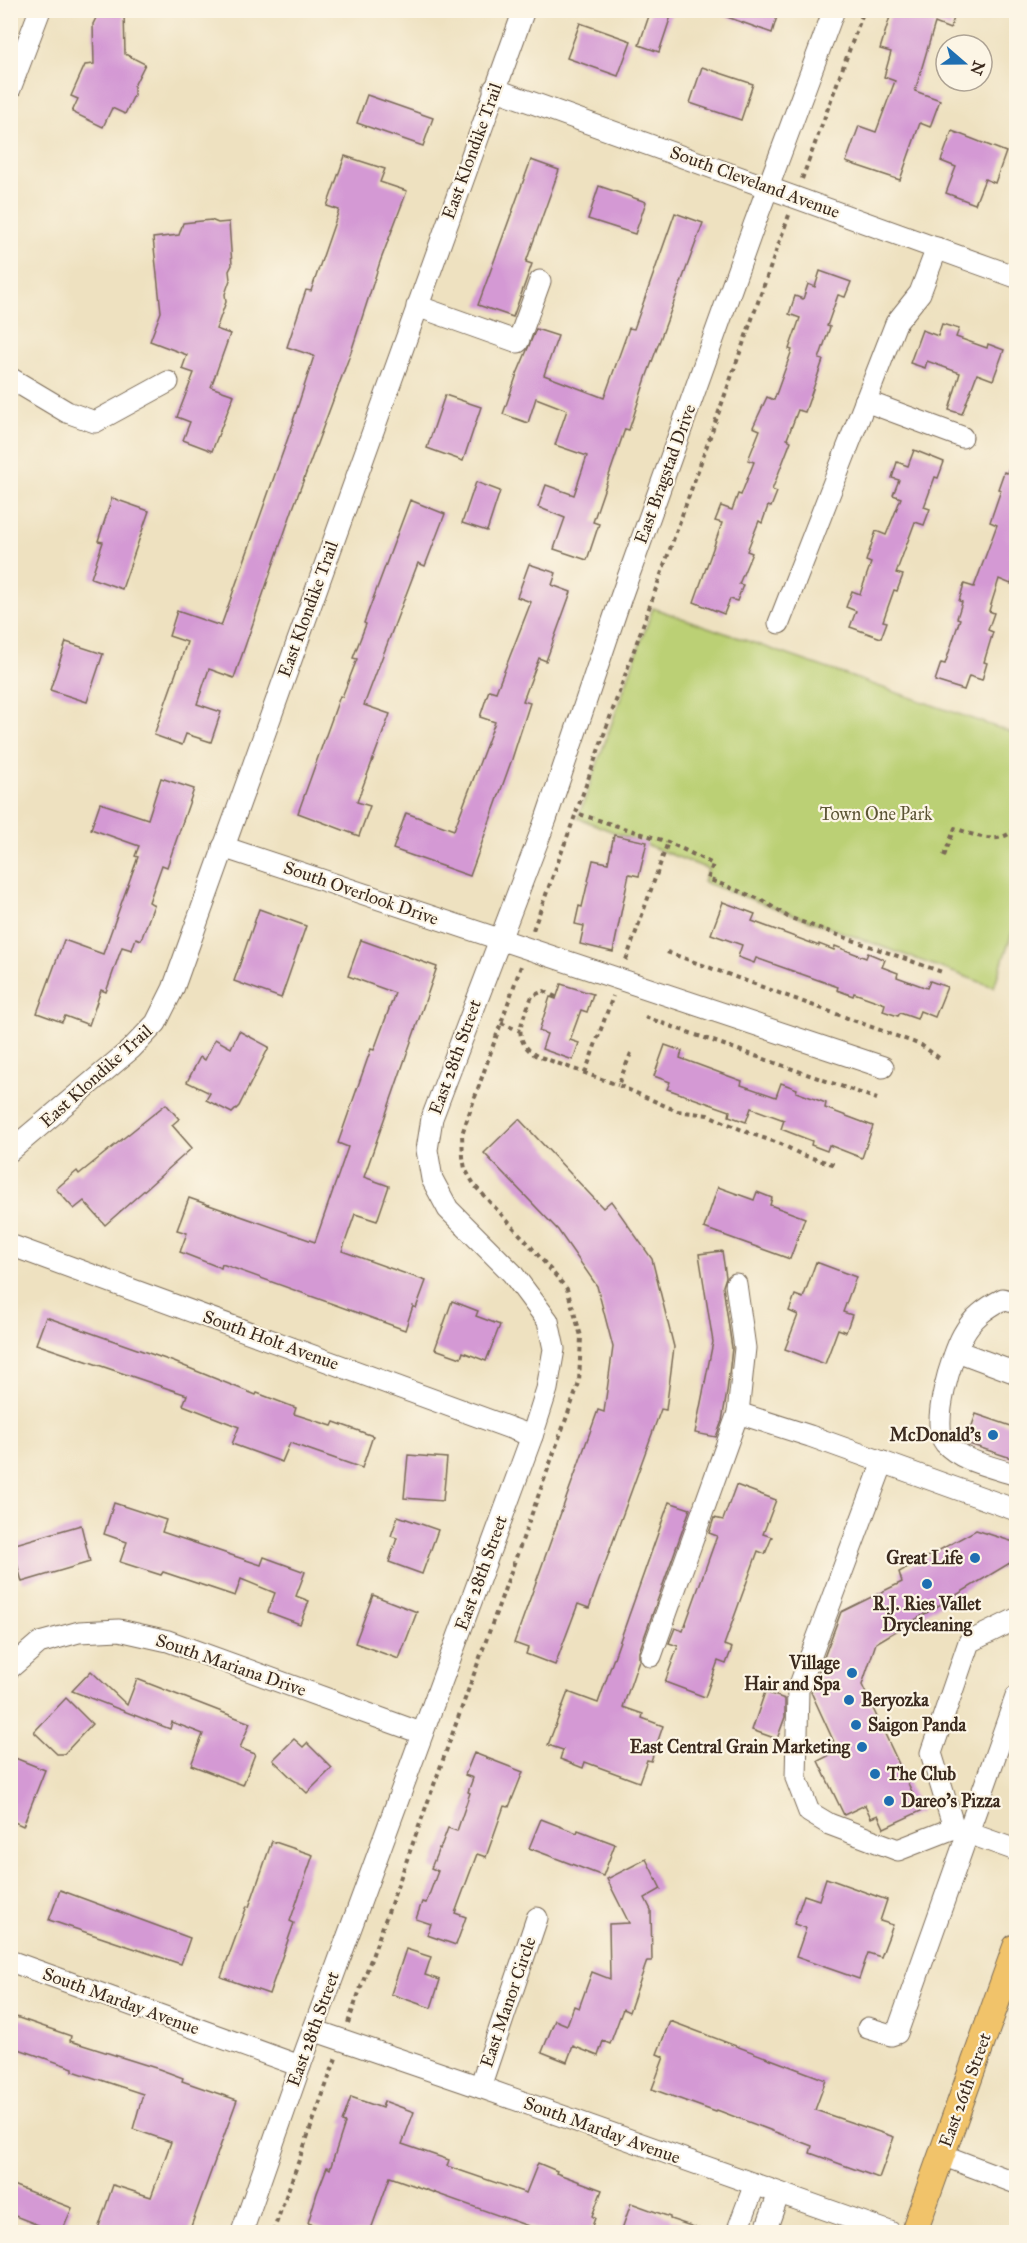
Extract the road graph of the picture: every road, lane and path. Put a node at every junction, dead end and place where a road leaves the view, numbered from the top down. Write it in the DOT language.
graph roads {
  1 [pos="40,10"];
  2 [pos="524,10"];
  3 [pos="834,10"];
  4 [pos="864,10"];
  5 [pos="10,89"];
  6 [pos="494,89"];
  7 [pos="768,186"];
  8 [pos="796,196"];
  9 [pos="937,248"];
  10 [pos="1017,277"];
  11 [pos="540,281"];
  12 [pos="417,306"];
  13 [pos="10,378"];
  14 [pos="168,382"];
  15 [pos="865,401"];
  16 [pos="962,437"];
  17 [pos="779,622"];
  18 [pos="576,813"];
  19 [pos="1017,827"];
  20 [pos="224,847"];
  21 [pos="944,856"];
  22 [pos="499,940"];
  23 [pos="527,948"];
  24 [pos="667,952"];
  25 [pos="942,972"];
  26 [pos="556,997"];
  27 [pos="645,1017"];
  28 [pos="501,1023"];
  29 [pos="520,1031"];
  30 [pos="631,1053"];
  31 [pos="942,1060"];
  32 [pos="883,1067"];
  33 [pos="618,1085"];
  34 [pos="877,1099"];
  35 [pos="10,1151"];
  36 [pos="836,1165"];
  37 [pos="10,1245"];
  38 [pos="736,1284"];
  39 [pos="1017,1304"];
  40 [pos="957,1351"];
  41 [pos="1017,1373"];
  42 [pos="738,1413"];
  43 [pos="532,1436"];
  44 [pos="883,1462"];
  45 [pos="1017,1475"];
  46 [pos="1017,1510"];
  47 [pos="1017,1619"];
  48 [pos="651,1656"];
  49 [pos="10,1668"];
  50 [pos="1017,1697"];
  51 [pos="421,1733"];
  52 [pos="961,1831"];
  53 [pos="1017,1851"];
  54 [pos="537,1918"];
  55 [pos="1017,1947"];
  56 [pos="10,1961"];
  57 [pos="868,2028"];
  58 [pos="313,2030"];
  59 [pos="342,2040"];
  60 [pos="300,2066"];
  61 [pos="480,2086"];
  62 [pos="942,2155"];
  63 [pos="1017,2183"];
  64 [pos="755,2184"];
  65 [pos="779,2193"];
  66 [pos="242,2232"];
  67 [pos="273,2232"];
  68 [pos="737,2232"];
  69 [pos="765,2232"];
  70 [pos="890,2232"];
  71 [pos="914,2232"];
  1 -- 5 [label="street"];
  2 -- 6 [label="street, East Klondike Trail"];
  3 -- 7 [label="street, East Bragstad Drive"];
  4 -- 8 [label="path"];
  6 -- 7 [label="street, South Cleveland Avenue"];
  6 -- 12 [label="street, East Klondike Trail"];
  7 -- 8 [label="street, South Cleveland Avenue"];
  7 -- 22 [label="street, East Bragstad Drive"];
  8 -- 9 [label="street, South Cleveland Avenue"];
  8 -- 18 [label="path"];
  9 -- 10 [label="street, South Cleveland Avenue"];
  9 -- 15 [label="street"];
  11 -- 12 [label="street"];
  12 -- 20 [label="street, East Klondike Trail"];
  13 -- 14 [label="street"];
  15 -- 16 [label="street"];
  15 -- 17 [label="street"];
  18 -- 23 [label="path"];
  18 -- 25 [label="path"];
  19 -- 21 [label="path"];
  20 -- 22 [label="street, South Overlook Drive"];
  20 -- 35 [label="street, East Klondike Trail"];
  22 -- 23 [label="street, South Overlook Drive"];
  22 -- 43 [label="street, East 28th Street"];
  23 -- 28 [label="path"];
  23 -- 32 [label="street, South Overlook Drive"];
  24 -- 31 [label="path"];
  26 -- 29 [label="path"];
  27 -- 34 [label="path"];
  28 -- 29 [label="path"];
  28 -- 59 [label="path"];
  29 -- 33 [label="path"];
  30 -- 33 [label="path"];
  33 -- 36 [label="path"];
  37 -- 43 [label="street, South Holt Avenue"];
  38 -- 42 [label="street"];
  39 -- 40 [label="street"];
  40 -- 41 [label="street"];
  40 -- 45 [label="street"];
  42 -- 44 [label="street"];
  42 -- 48 [label="street"];
  43 -- 51 [label="street, East 28th Street"];
  44 -- 46 [label="street"];
  44 -- 52 [label="street"];
  47 -- 52 [label="street"];
  49 -- 51 [label="street, South Mariana Drive"];
  50 -- 52 [label="street"];
  51 -- 58 [label="street, East 28th Street"];
  52 -- 53 [label="street"];
  52 -- 57 [label="street"];
  54 -- 61 [label="street, East Manor Circle"];
  55 -- 62 [label="main road, East 26th Street"];
  56 -- 60 [label="street, South Marday Avenue"];
  58 -- 59 [label="street, South Marday Avenue"];
  58 -- 60 [label="street, East 28th Street"];
  59 -- 61 [label="street, South Marday Avenue"];
  59 -- 67 [label="path"];
  60 -- 66 [label="street, East 28th Street"];
  61 -- 64 [label="street, South Marday Avenue"];
  62 -- 63 [label="street"];
  62 -- 71 [label="main road, East 26th Street"];
  64 -- 65 [label="street, South Marday Avenue"];
  64 -- 68 [label="street"];
  65 -- 69 [label="street"];
  65 -- 70 [label="street, South Marday Avenue"];
}
